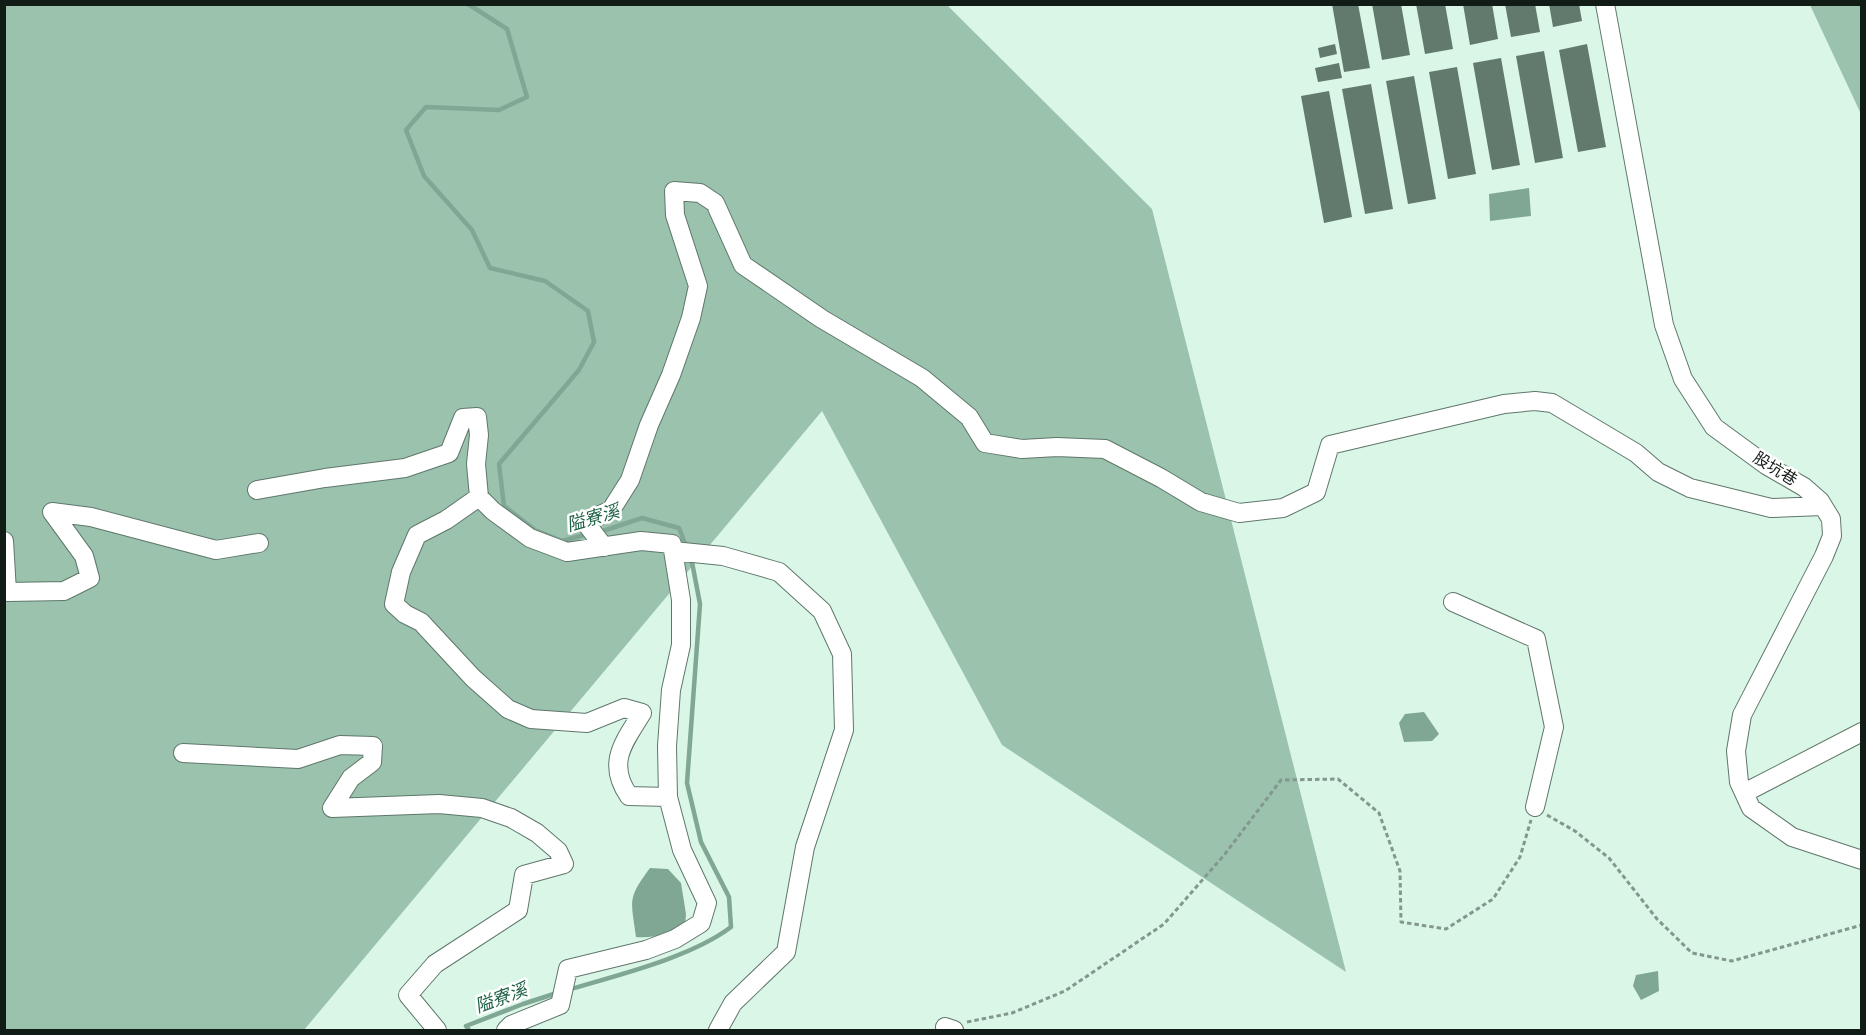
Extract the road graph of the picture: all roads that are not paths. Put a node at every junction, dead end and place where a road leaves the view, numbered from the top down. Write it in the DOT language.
graph roads {
  1 [pos="1605,4"];
  2 [pos="257,490"];
  3 [pos="479,497"];
  4 [pos="1823,506"];
  5 [pos="4,541"];
  6 [pos="260,543"];
  7 [pos="604,547"];
  8 [pos="674,551"];
  9 [pos="1453,602"];
  10 [pos="1862,732"];
  11 [pos="183,753"];
  12 [pos="1744,793"];
  13 [pos="668,797"];
  14 [pos="1535,807"];
  15 [pos="1862,860"];
  16 [pos="437,1030"];
  17 [pos="506,1030"];
  18 [pos="718,1030"];
  1 -- 4 [label="street, 股坑巷"];
  2 -- 3 [label="street"];
  3 -- 7 [label="street"];
  3 -- 13 [label="street"];
  4 -- 7 [label="street"];
  4 -- 12 [label="street, 股坑巷"];
  5 -- 6 [label="street"];
  7 -- 8 [label="street"];
  8 -- 13 [label="street"];
  8 -- 18 [label="street"];
  9 -- 14 [label="street"];
  10 -- 12 [label="street"];
  11 -- 16 [label="street"];
  12 -- 15 [label="street, 股坑巷"];
  13 -- 17 [label="street"];
}
